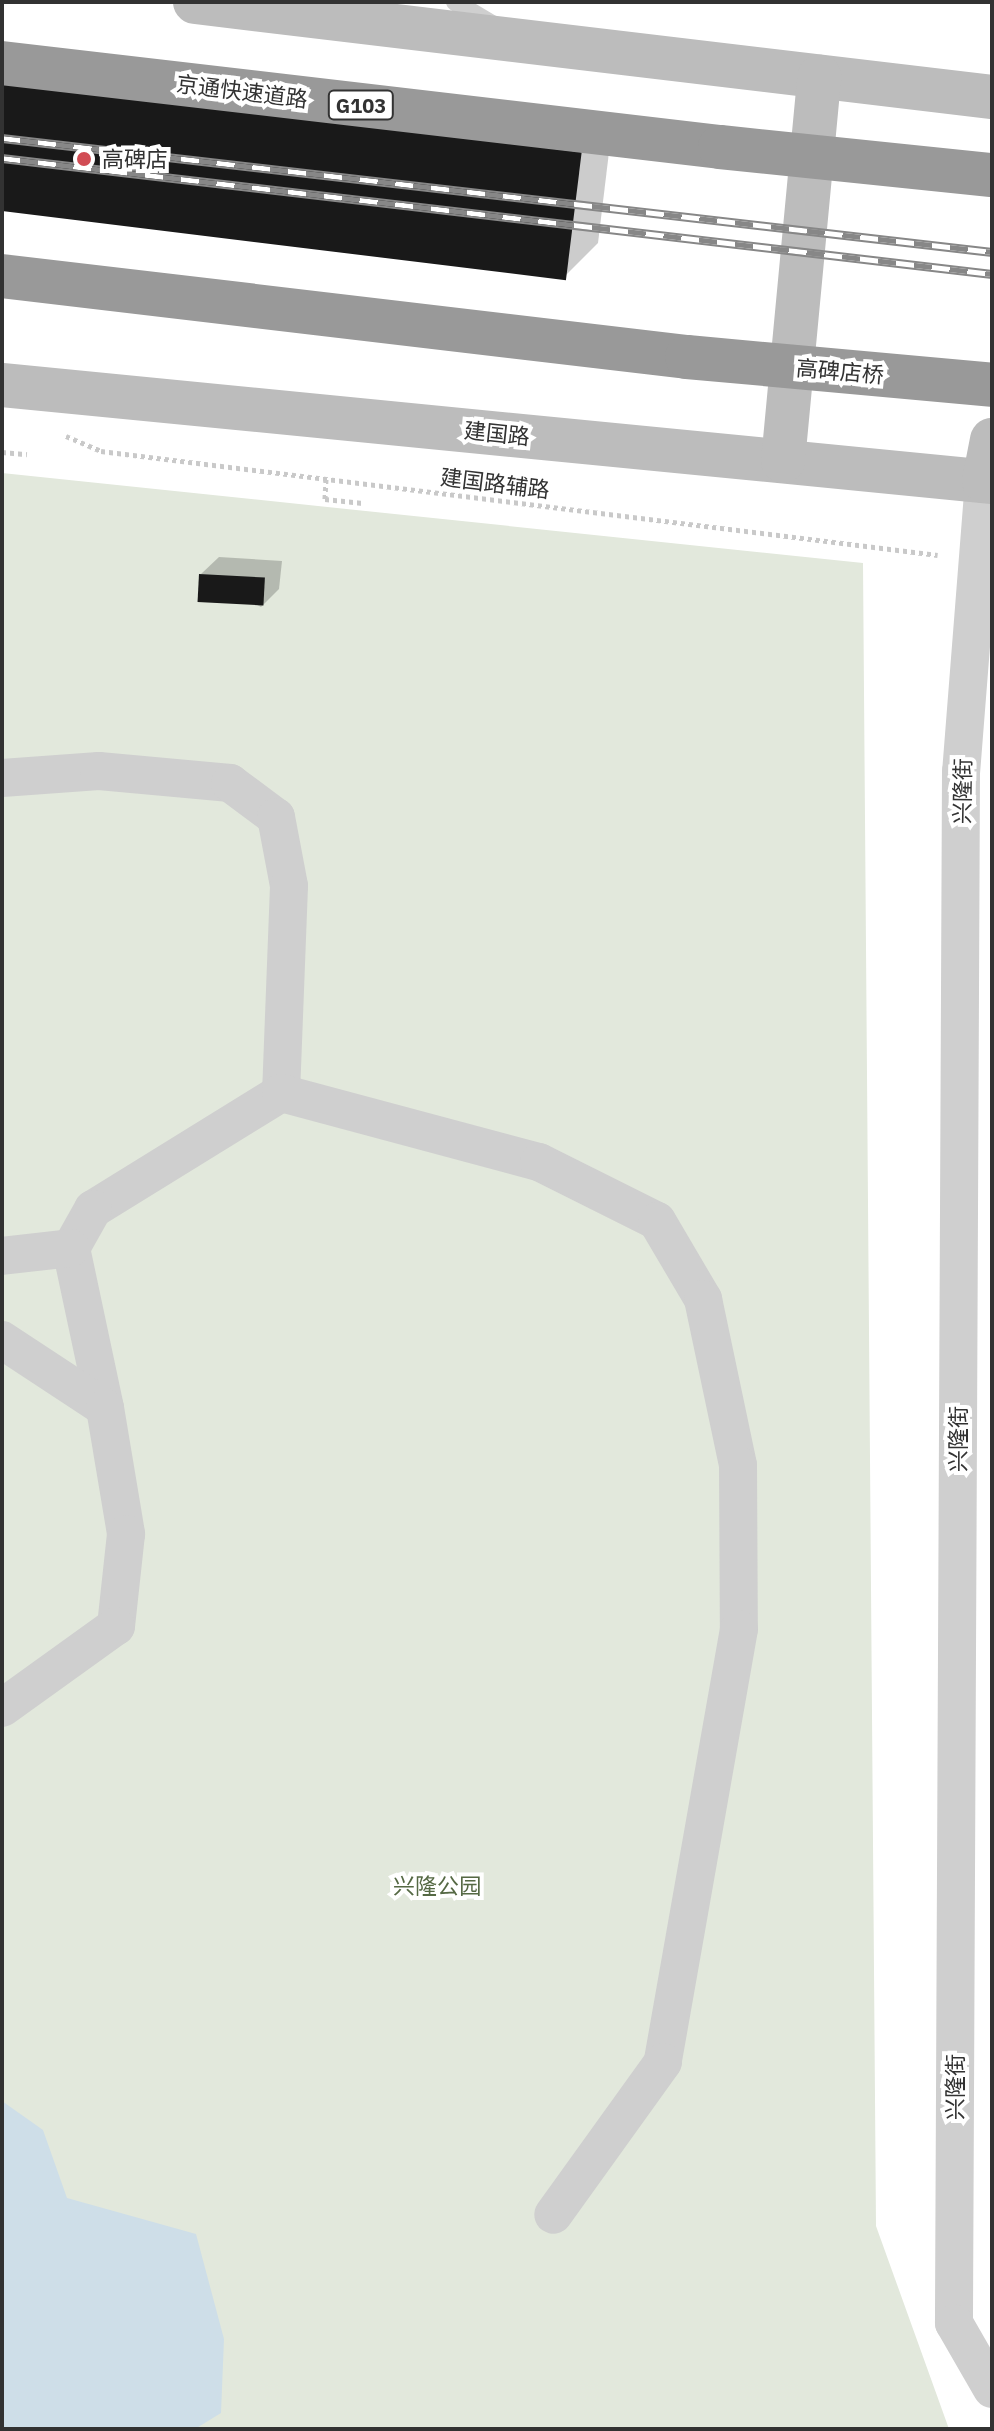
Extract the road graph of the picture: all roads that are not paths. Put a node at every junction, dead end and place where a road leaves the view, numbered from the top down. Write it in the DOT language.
graph roads {
  1 [pos="195,2"];
  2 [pos="455,2"];
  3 [pos="522,42"];
  4 [pos="2,63"];
  5 [pos="819,77"];
  6 [pos="992,97"];
  7 [pos="992,175"];
  8 [pos="2,276"];
  9 [pos="2,385"];
  10 [pos="992,385"];
  11 [pos="783,461"];
  12 [pos="989,467"];
  13 [pos="2,778"];
  14 [pos="281,1093"];
  15 [pos="71,1248"];
  16 [pos="2,1256"];
  17 [pos="2,1340"];
  18 [pos="105,1408"];
  19 [pos="2,1708"];
  20 [pos="553,2215"];
  21 [pos="992,2389"];
  1 -- 3 [label="main road"];
  2 -- 3 [label="lane"];
  3 -- 5 [label="main road"];
  4 -- 7 [label="highway, 京通快速道路 / G103, bridge"];
  5 -- 6 [label="main road"];
  5 -- 11 [label="main road"];
  8 -- 10 [label="highway, 高碑店桥, bridge"];
  9 -- 11 [label="main road, 建国路"];
  11 -- 12 [label="main road, 建国路"];
  12 -- 21 [label="street, 兴隆街"];
  13 -- 14 [label="street"];
  14 -- 15 [label="street"];
  14 -- 20 [label="street"];
  15 -- 16 [label="street"];
  15 -- 18 [label="street"];
  17 -- 18 [label="street"];
  18 -- 19 [label="street"];
}
